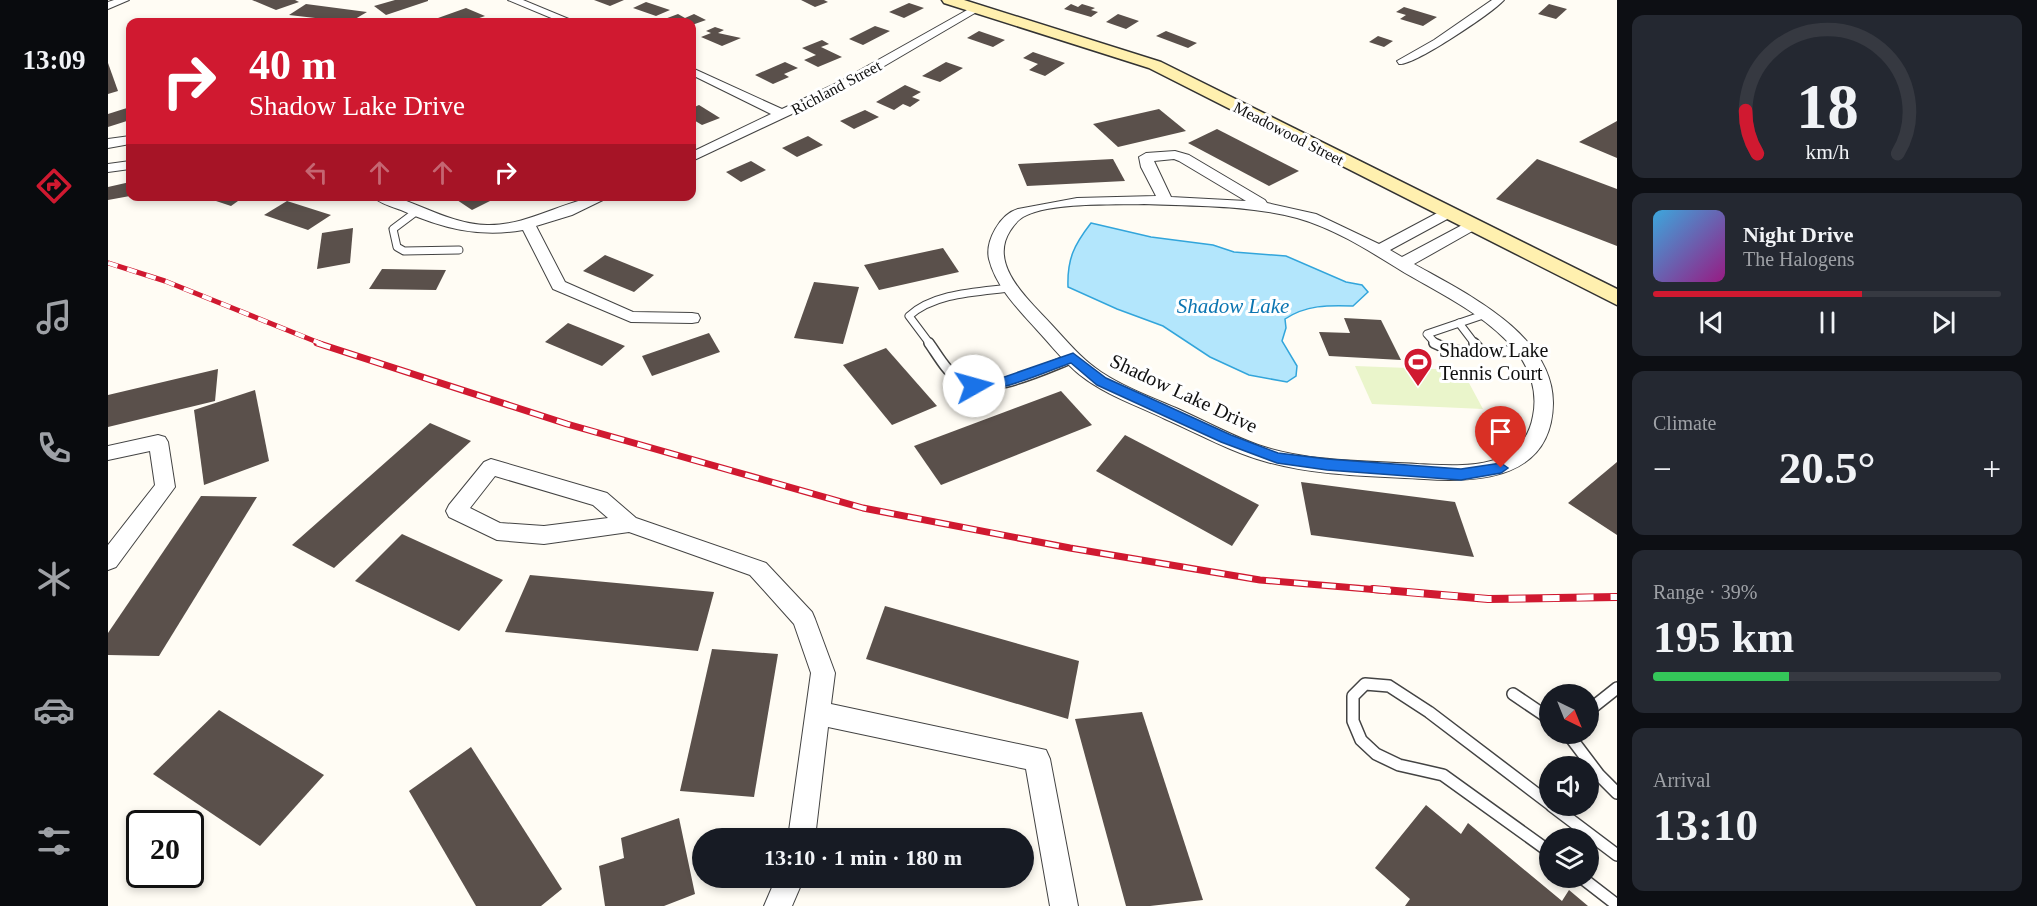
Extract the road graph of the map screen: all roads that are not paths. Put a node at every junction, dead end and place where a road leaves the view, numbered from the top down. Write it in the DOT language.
graph roads {
  1 [pos="124,0"];
  2 [pos="513,0"];
  3 [pos="949,0"];
  4 [pos="1499,0"];
  5 [pos="108,6"];
  6 [pos="976,8"];
  7 [pos="560,18"];
  8 [pos="1402,61"];
  9 [pos="696,72"];
  10 [pos="783,115"];
  11 [pos="126,140"];
  12 [pos="108,144"];
  13 [pos="696,155"];
  14 [pos="126,166"];
  15 [pos="108,168"];
  16 [pos="392,201"];
  17 [pos="593,201"];
  18 [pos="1166,201"];
  19 [pos="1270,209"];
  20 [pos="417,211"];
  21 [pos="1446,214"];
  22 [pos="528,225"];
  23 [pos="1471,226"];
  24 [pos="459,250"];
  25 [pos="1378,250"];
  26 [pos="1402,264"];
  27 [pos="1009,288"];
  28 [pos="1617,298"];
  29 [pos="1486,314"];
  30 [pos="692,318"];
  31 [pos="1459,323"];
  32 [pos="1480,350"];
  33 [pos="1523,350"];
  34 [pos="1073,357"];
  35 [pos="108,453"];
  36 [pos="629,524"];
  37 [pos="108,561"];
  38 [pos="1617,688"];
  39 [pos="1514,694"];
  40 [pos="1599,702"];
  41 [pos="1539,711"];
  42 [pos="818,713"];
  43 [pos="1576,744"];
  44 [pos="1617,793"];
  45 [pos="1539,796"];
  46 [pos="1566,816"];
  47 [pos="802,828"];
  48 [pos="1539,844"];
  49 [pos="1617,855"];
  50 [pos="786,888"];
  51 [pos="1595,888"];
  52 [pos="1617,904"];
  53 [pos="778,906"];
  54 [pos="1064,906"];
  1 -- 5 [label="street"];
  2 -- 7 [label="street"];
  3 -- 6 [label="street, Meadowood Street"];
  4 -- 8 [label="street"];
  6 -- 10 [label="street, Richland Street"];
  6 -- 21 [label="street, Meadowood Street"];
  9 -- 10 [label="street"];
  10 -- 13 [label="street, Richland Street"];
  11 -- 12 [label="street"];
  14 -- 15 [label="street"];
  16 -- 20 [label="street"];
  17 -- 22 [label="street"];
  18 -- 19 [label="street, Shadow Lake Drive"];
  18 -- 19 [label="street"];
  18 -- 27 [label="street, Shadow Lake Drive"];
  19 -- 25 [label="street, Shadow Lake Drive"];
  20 -- 22 [label="street"];
  20 -- 24 [label="lane"];
  21 -- 23 [label="street, Meadowood Street"];
  21 -- 25 [label="street"];
  22 -- 30 [label="street"];
  23 -- 26 [label="street"];
  23 -- 28 [label="street, Meadowood Street"];
  25 -- 26 [label="street, Shadow Lake Drive"];
  26 -- 29 [label="street, Shadow Lake Drive"];
  27 -- 34 [label="street, Shadow Lake Drive"];
  27 -- 34 [label="lane"];
  29 -- 31 [label="lane"];
  29 -- 33 [label="street, Shadow Lake Drive"];
  31 -- 32 [label="lane"];
  31 -- 32 [label="lane"];
  32 -- 33 [label="lane"];
  33 -- 34 [label="street, Shadow Lake Drive"];
  35 -- 37 [label="street"];
  36 -- 36 [label="street"];
  36 -- 42 [label="street"];
  38 -- 40 [label="lane"];
  39 -- 41 [label="lane"];
  42 -- 47 [label="street"];
  42 -- 54 [label="street"];
  43 -- 44 [label="lane"];
  45 -- 48 [label="lane"];
  46 -- 49 [label="lane"];
  50 -- 53 [label="street"];
  51 -- 52 [label="lane"];
}
